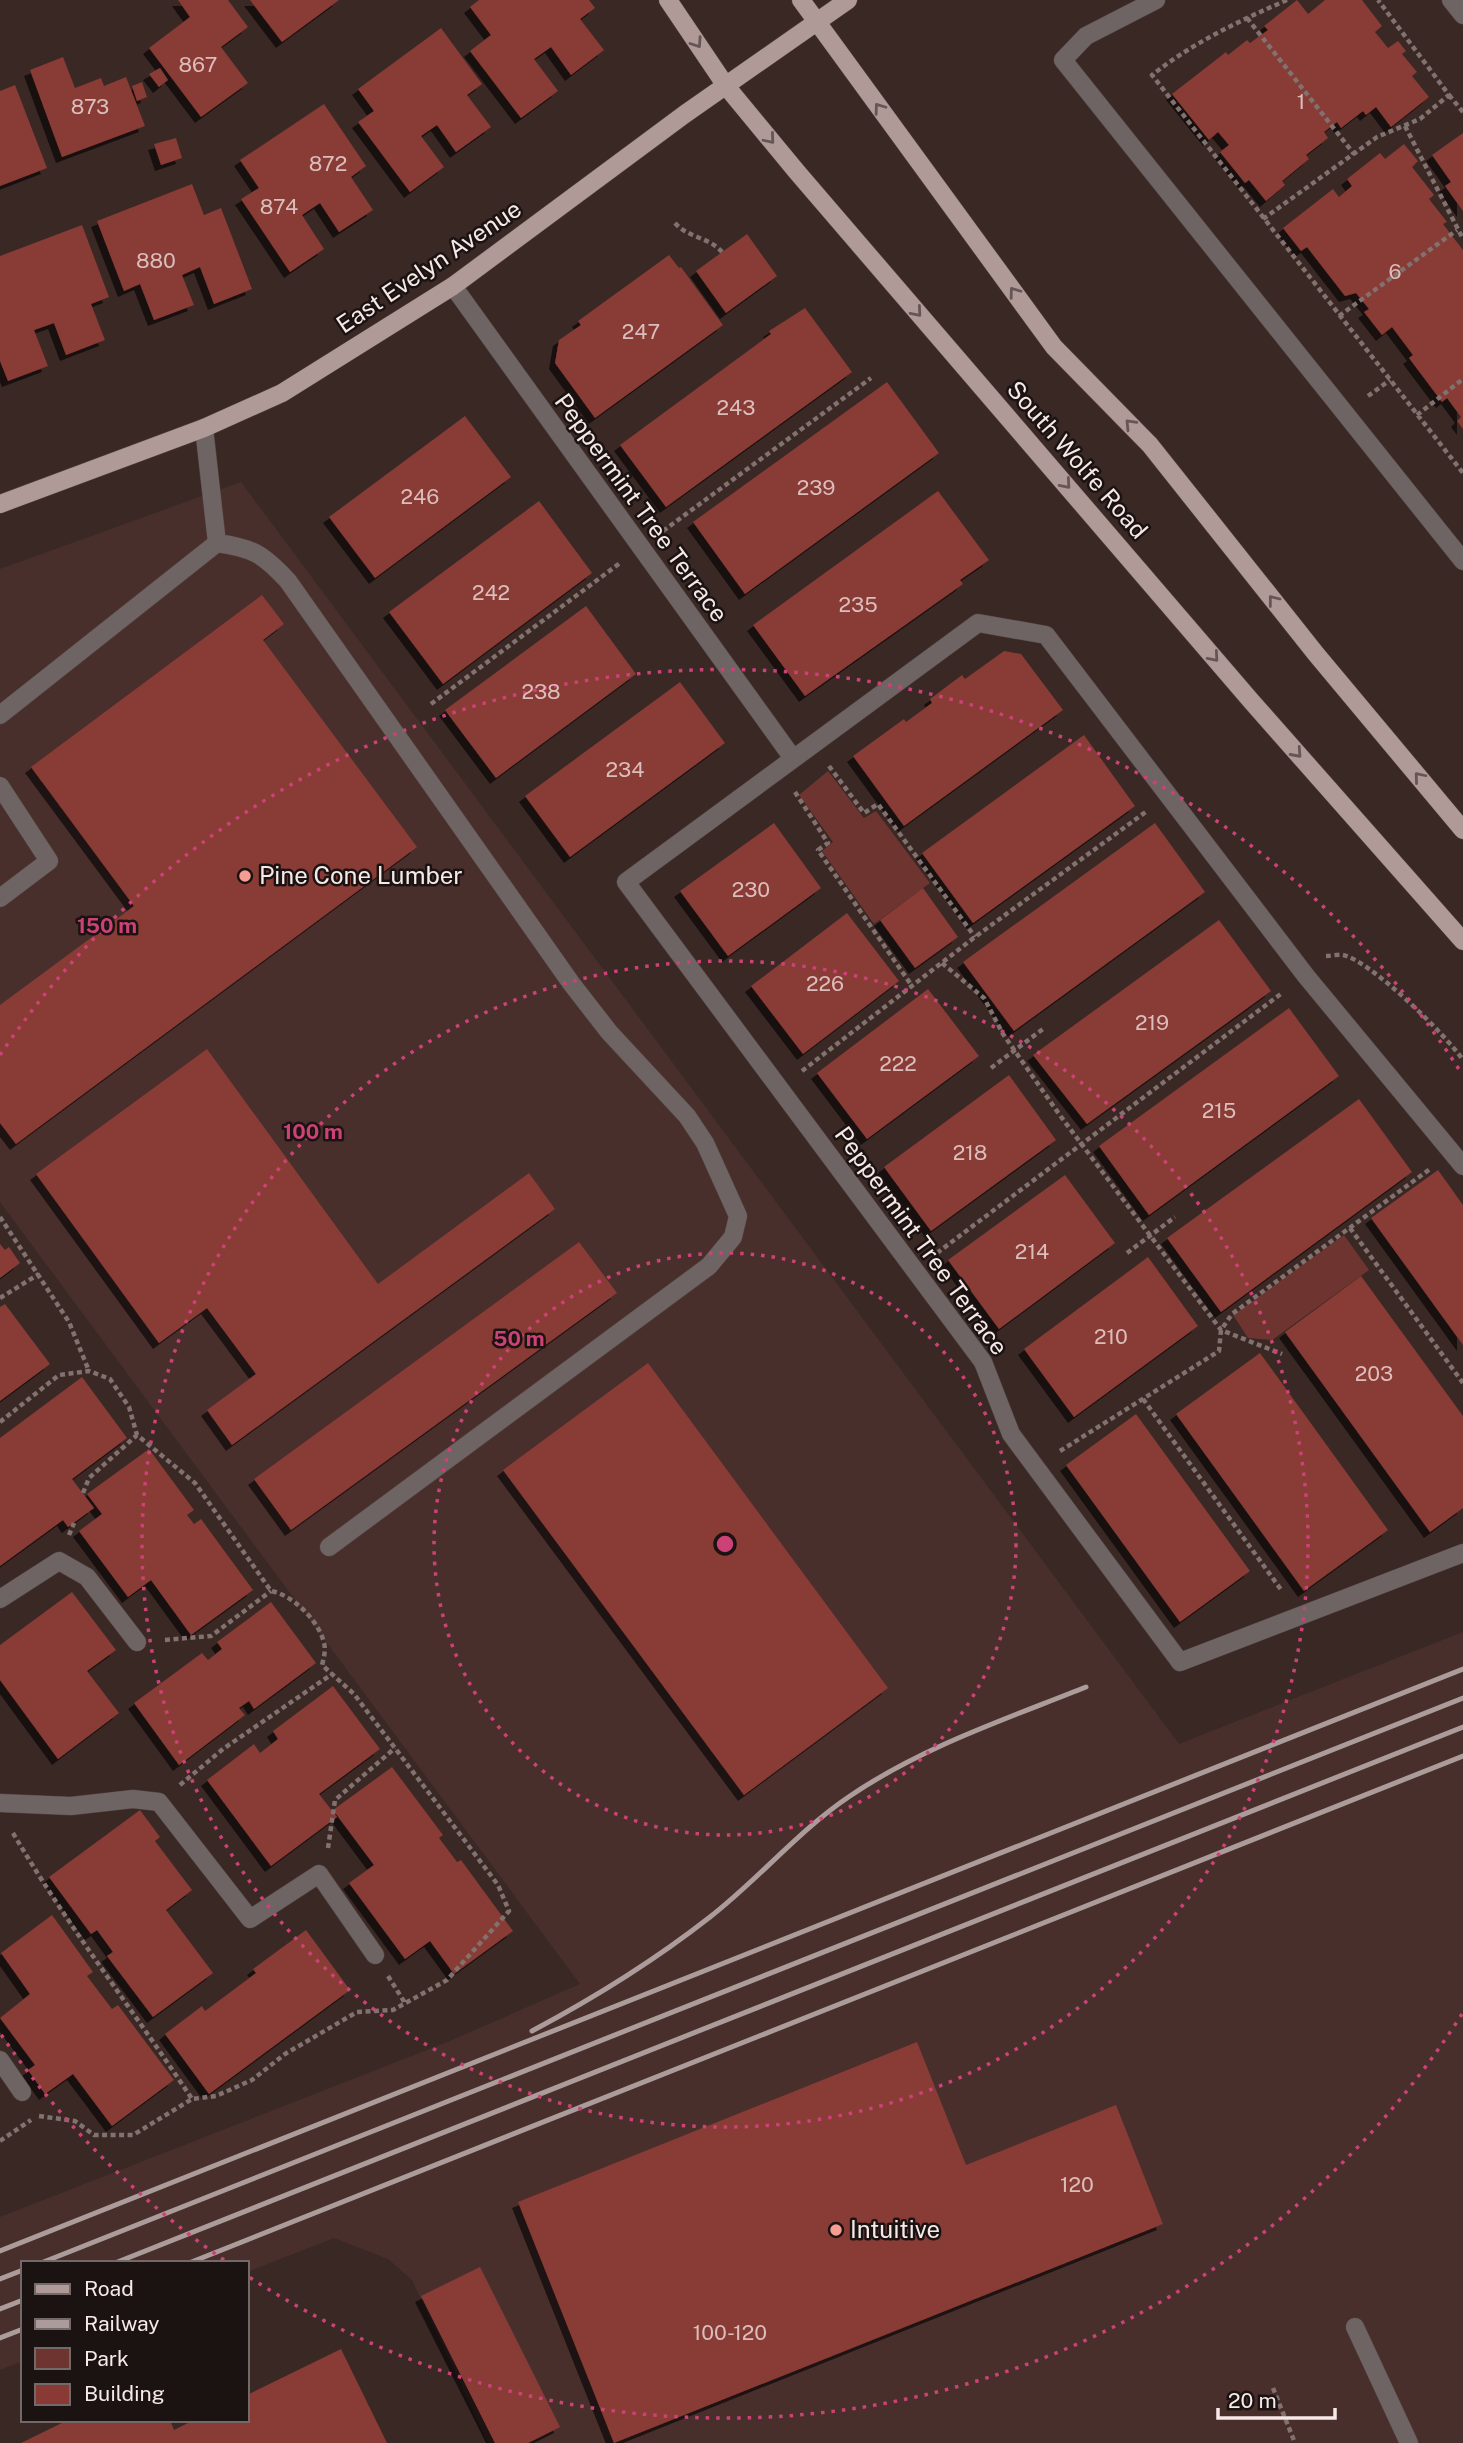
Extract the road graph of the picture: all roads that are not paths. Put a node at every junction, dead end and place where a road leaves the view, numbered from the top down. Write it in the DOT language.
graph roads {
  1 [pos="668,0"];
  2 [pos="801,0"];
  3 [pos="848,0"];
  4 [pos="1156,0"];
  5 [pos="1451,0"];
  6 [pos="1463,15"];
  7 [pos="816,22"];
  8 [pos="726,86"];
  9 [pos="453,286"];
  10 [pos="204,428"];
  11 [pos="0,504"];
  12 [pos="217,543"];
  13 [pos="1463,561"];
  14 [pos="0,715"];
  15 [pos="792,757"];
  16 [pos="0,786"];
  17 [pos="1463,830"];
  18 [pos="0,898"];
  19 [pos="1463,941"];
  20 [pos="1458,1159"];
  21 [pos="329,1547"];
  22 [pos="1463,1553"];
  23 [pos="0,1599"];
  24 [pos="137,1642"];
  25 [pos="0,1803"];
  26 [pos="375,1955"];
  27 [pos="0,2060"];
  28 [pos="22,2092"];
  29 [pos="1355,2327"];
  30 [pos="1409,2443"];
  1 -- 8 [label="main road, South Wolfe Road, one-way"];
  2 -- 7 [label="main road"];
  3 -- 7 [label="main road, East Evelyn Avenue"];
  4 -- 13 [label="street"];
  5 -- 6 [label="street"];
  7 -- 8 [label="main road, East Evelyn Avenue"];
  17 -- 7 [label="main road, one-way"];
  8 -- 9 [label="main road, East Evelyn Avenue"];
  8 -- 19 [label="main road, South Wolfe Road, one-way"];
  9 -- 10 [label="main road, East Evelyn Avenue"];
  9 -- 15 [label="street, Peppermint Tree Terrace"];
  10 -- 11 [label="main road, East Evelyn Avenue"];
  10 -- 12 [label="street"];
  12 -- 14 [label="street"];
  12 -- 21 [label="street"];
  15 -- 20 [label="street, Peppermint Tree Terrace"];
  15 -- 22 [label="street, Peppermint Tree Terrace"];
  16 -- 18 [label="street"];
  23 -- 24 [label="street"];
  25 -- 26 [label="street"];
  27 -- 28 [label="street"];
  29 -- 30 [label="street"];
}
